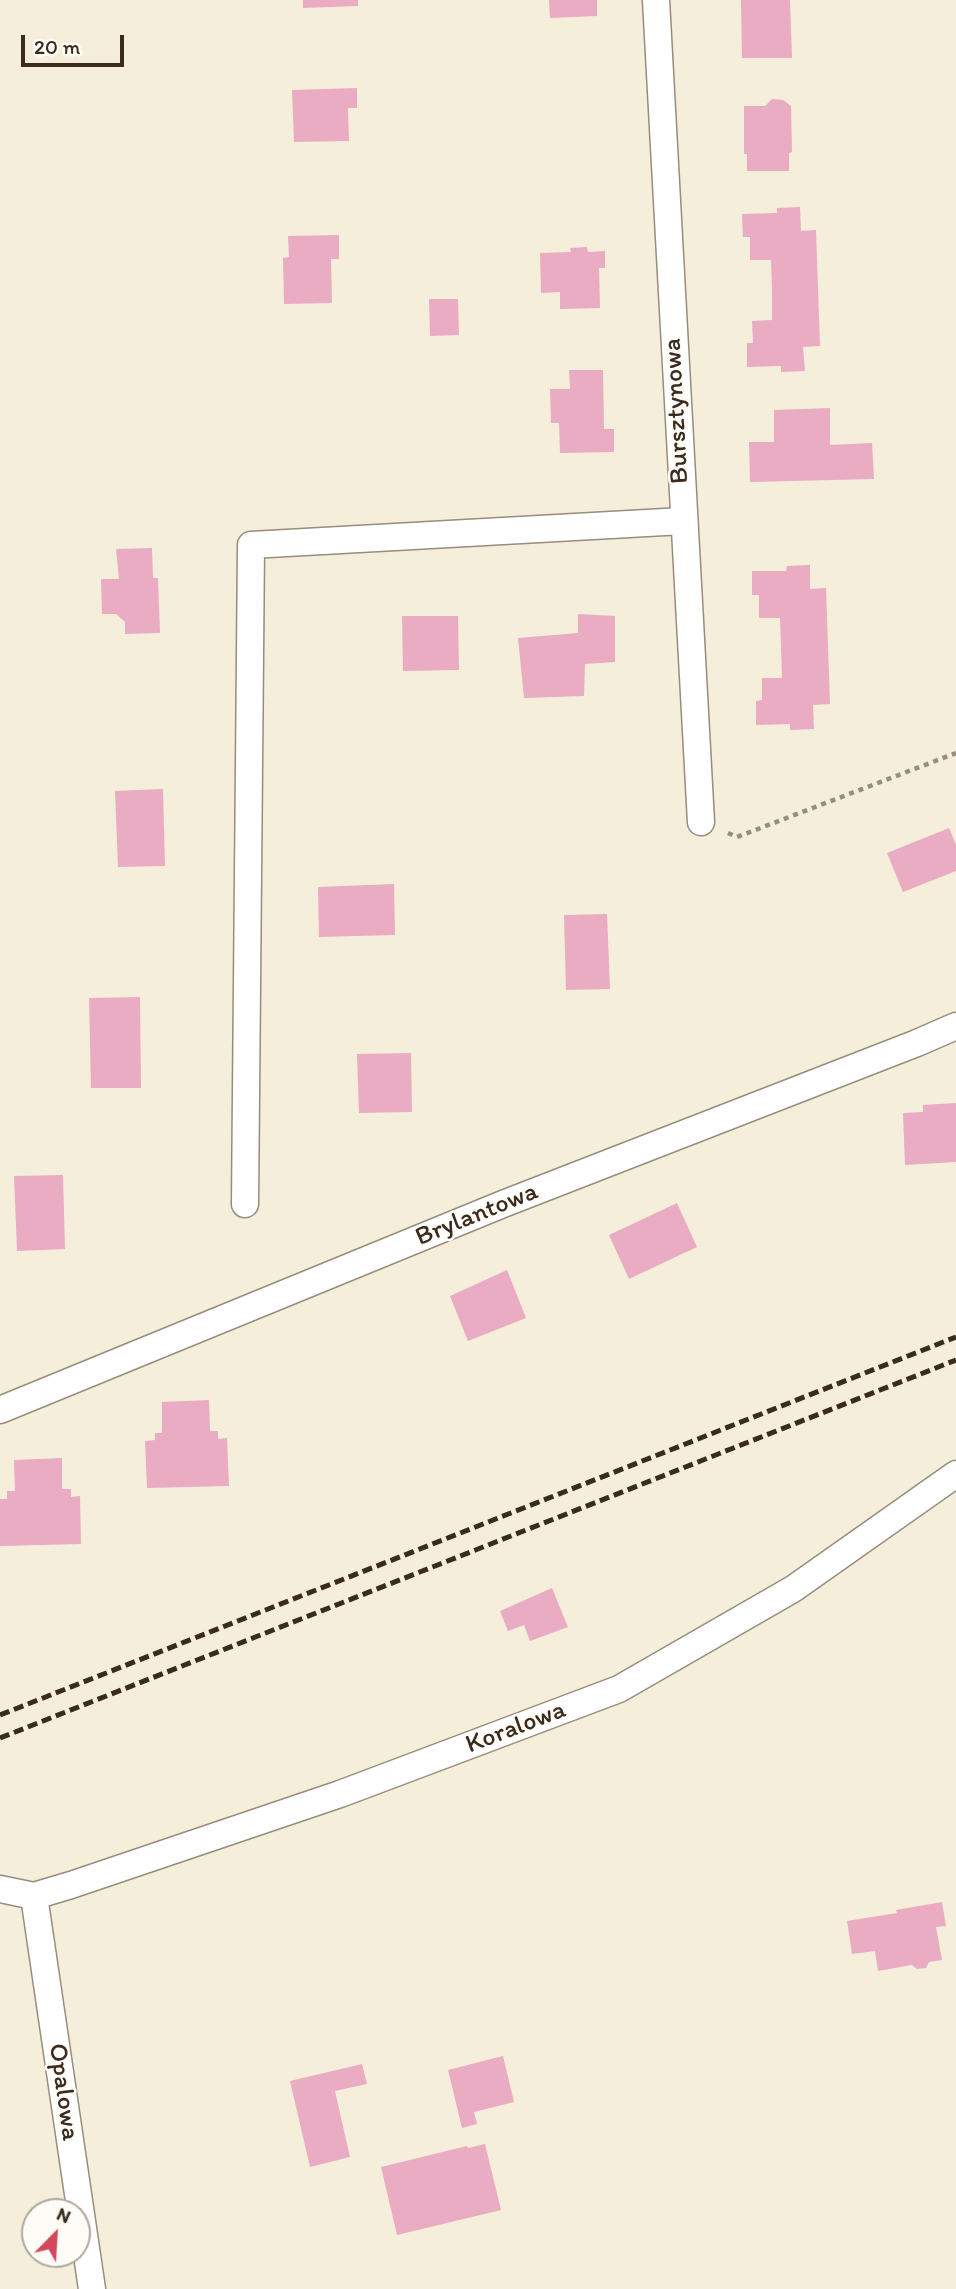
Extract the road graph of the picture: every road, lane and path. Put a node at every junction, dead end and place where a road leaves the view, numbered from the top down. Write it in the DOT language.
graph roads {
  1 [pos="656,0"];
  2 [pos="683,522"];
  3 [pos="956,753"];
  4 [pos="701,822"];
  5 [pos="956,1026"];
  6 [pos="246,1204"];
  7 [pos="0,1410"];
  8 [pos="956,1474"];
  9 [pos="0,1889"];
  10 [pos="34,1896"];
  11 [pos="92,2289"];
  1 -- 2 [label="street, Bursztynowa"];
  2 -- 4 [label="street, Bursztynowa"];
  2 -- 6 [label="street"];
  3 -- 4 [label="path"];
  5 -- 7 [label="street, Brylantowa"];
  8 -- 10 [label="street, Koralowa"];
  9 -- 10 [label="street"];
  10 -- 11 [label="street, Opalowa"];
}
